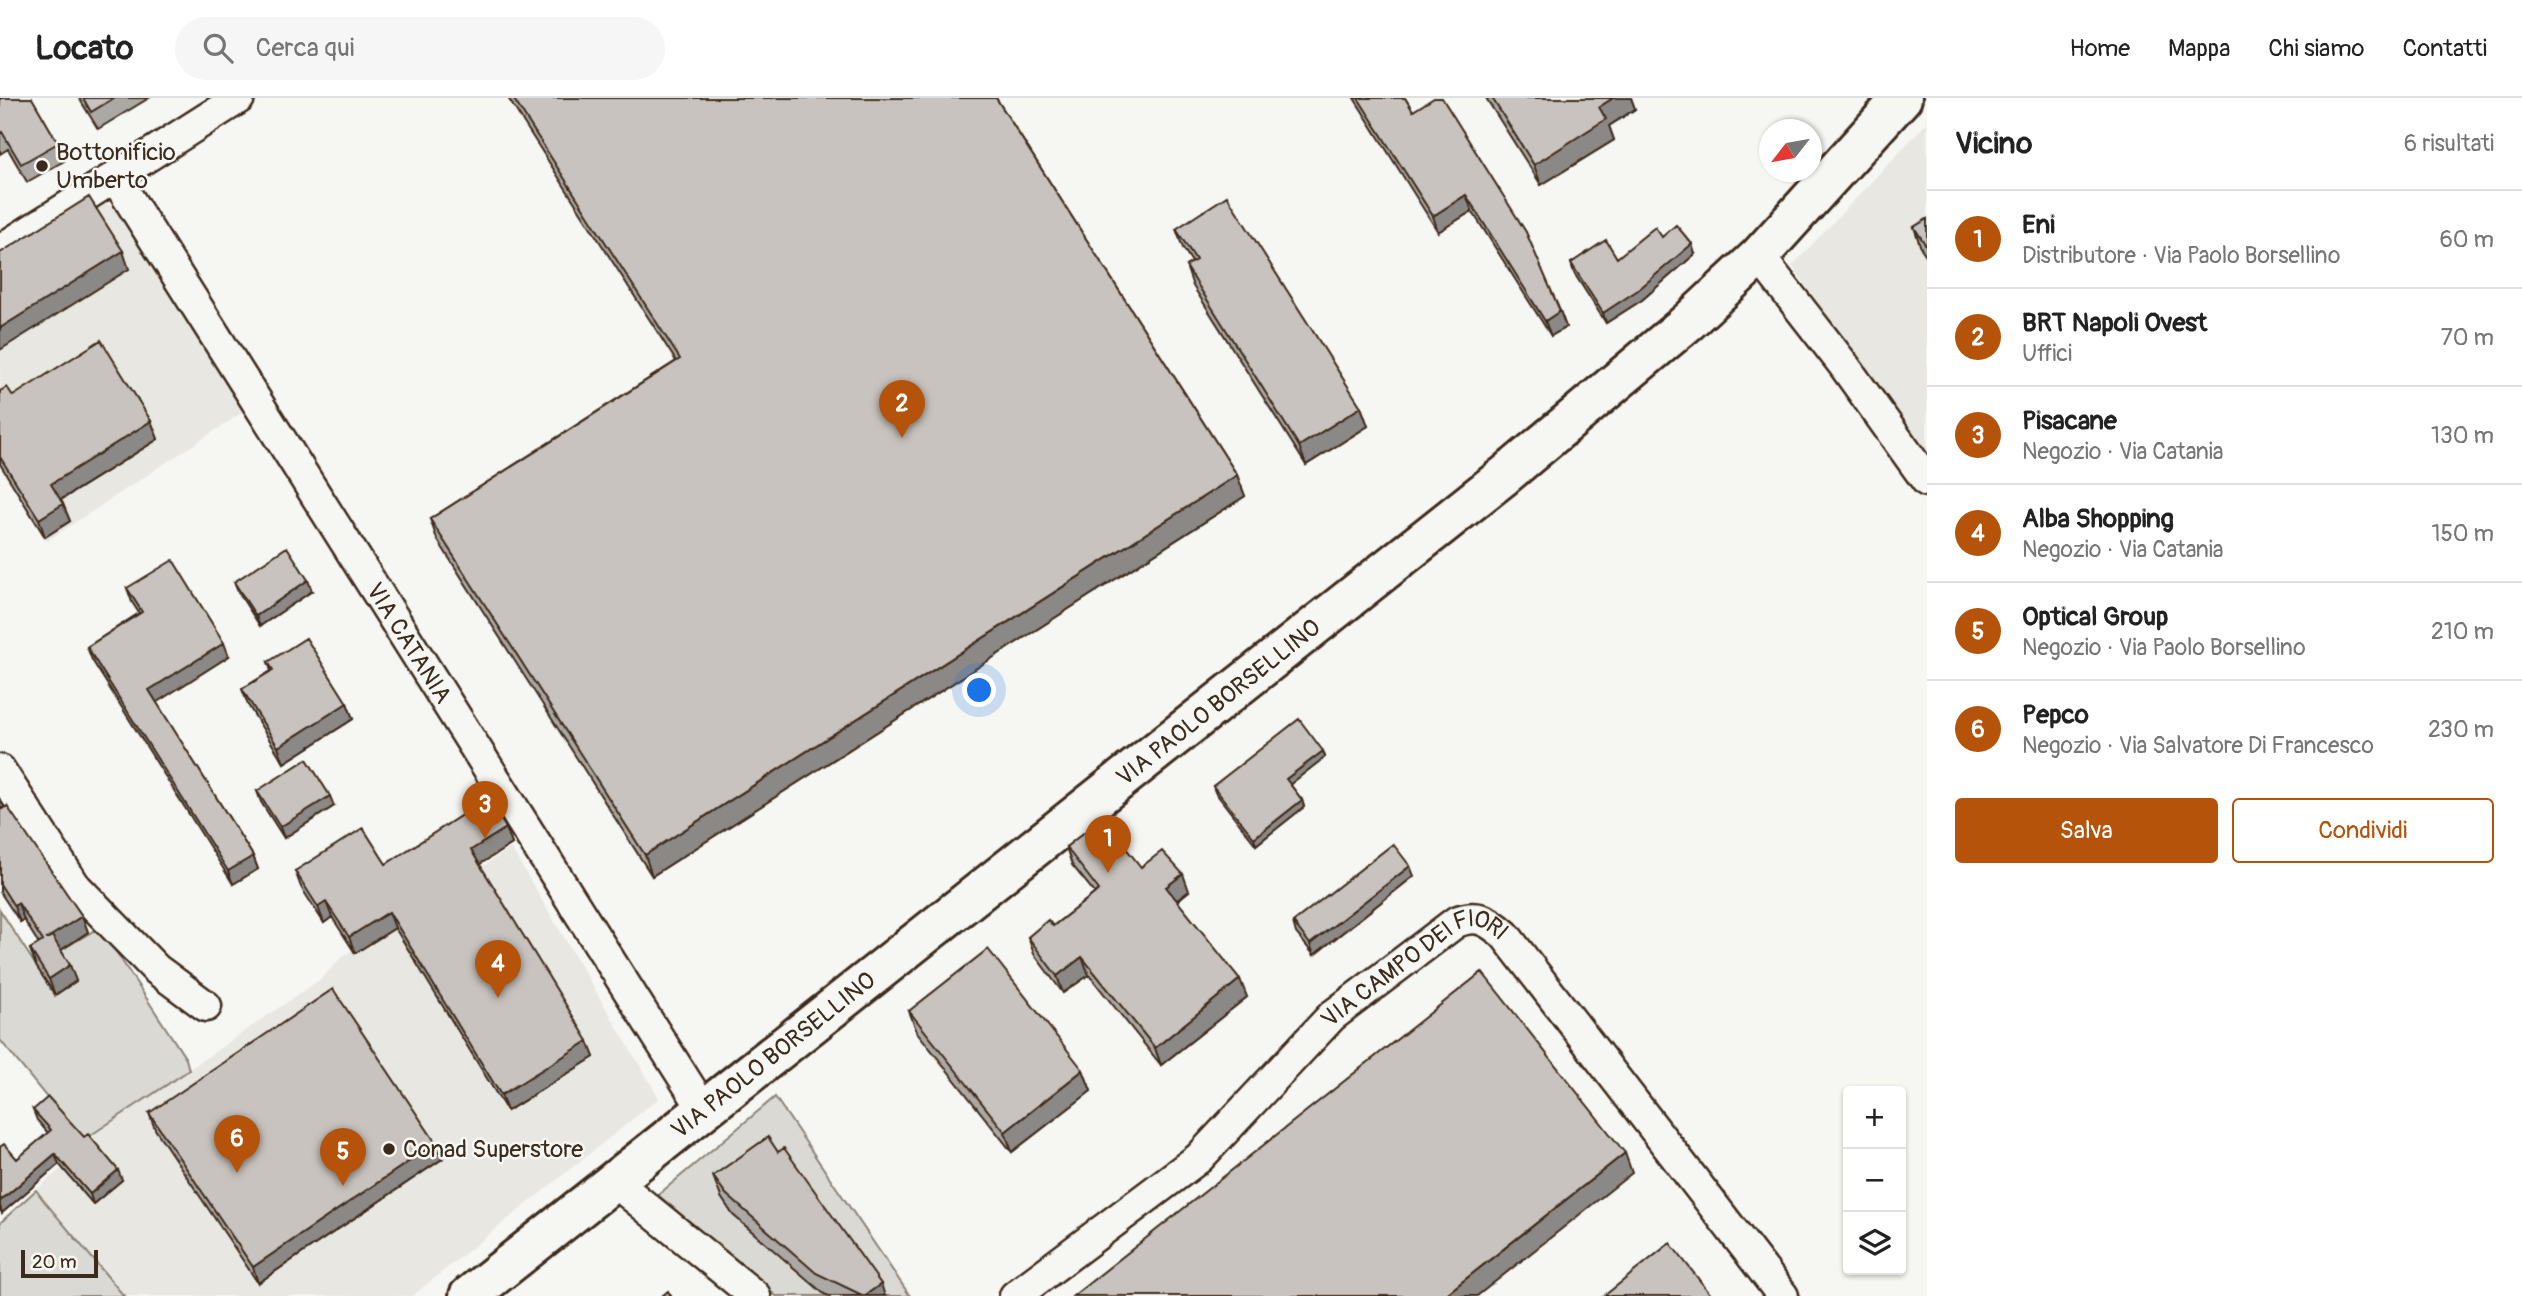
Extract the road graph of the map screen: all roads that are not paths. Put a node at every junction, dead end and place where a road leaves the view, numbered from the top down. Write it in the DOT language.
graph roads {
  1 [pos="239,98"];
  2 [pos="1902,98"];
  3 [pos="115,177"];
  4 [pos="0,250"];
  5 [pos="1759,256"];
  6 [pos="1927,481"];
  7 [pos="0,769"];
  8 [pos="206,1006"];
  9 [pos="704,1110"];
  10 [pos="615,1181"];
  11 [pos="469,1296"];
  12 [pos="755,1296"];
  13 [pos="1015,1296"];
  14 [pos="1783,1296"];
  1 -- 3 [label="street"];
  2 -- 5 [label="main road, VIA PAOLO BORSELLINO"];
  3 -- 4 [label="street"];
  3 -- 9 [label="street, VIA CATANIA"];
  5 -- 6 [label="street"];
  5 -- 9 [label="main road, VIA PAOLO BORSELLINO"];
  7 -- 8 [label="street"];
  9 -- 10 [label="main road, VIA PAOLO BORSELLINO"];
  10 -- 11 [label="main road, VIA PAOLO BORSELLINO"];
  10 -- 12 [label="street"];
  13 -- 14 [label="street, VIA CAMPO DEI FIORI"];
}
